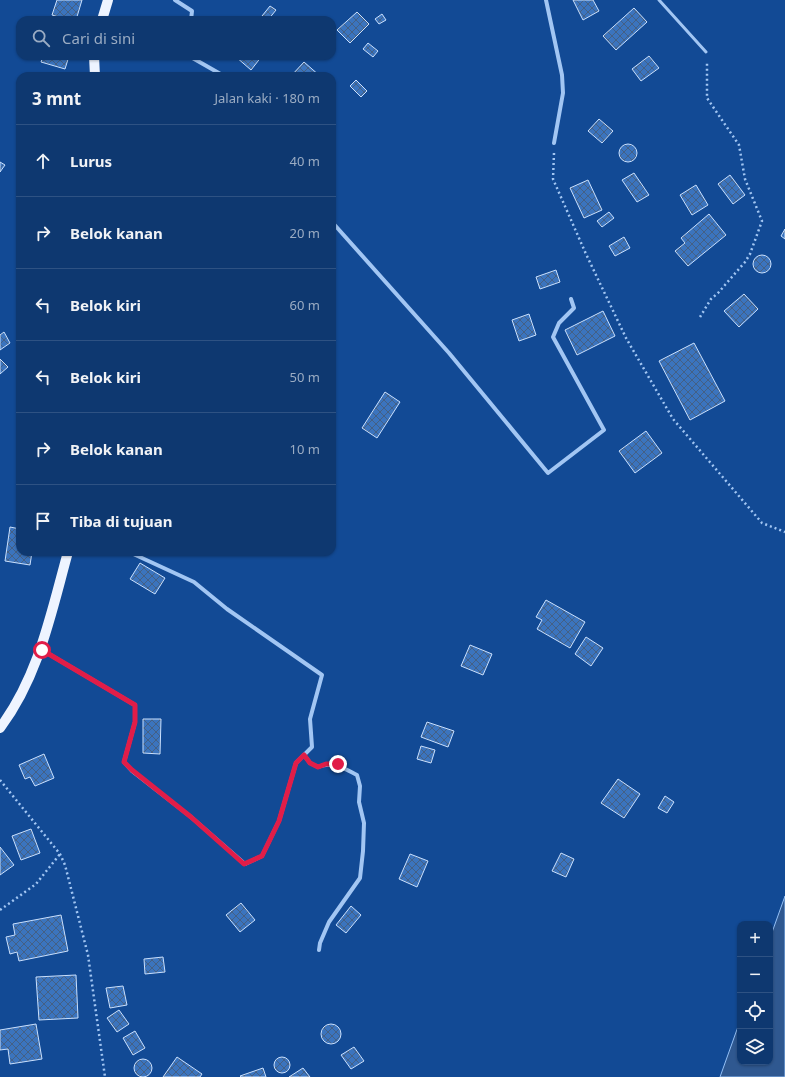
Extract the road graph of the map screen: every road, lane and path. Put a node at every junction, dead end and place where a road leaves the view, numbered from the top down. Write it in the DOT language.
graph roads {
  1 [pos="108,0"];
  2 [pos="175,0"];
  3 [pos="546,0"];
  4 [pos="659,0"];
  5 [pos="103,16"];
  6 [pos="191,16"];
  7 [pos="706,52"];
  8 [pos="94,60"];
  9 [pos="196,60"];
  10 [pos="95,72"];
  11 [pos="217,72"];
  12 [pos="554,142"];
  13 [pos="336,226"];
  14 [pos="571,299"];
  15 [pos="700,317"];
  16 [pos="785,532"];
  17 [pos="67,556"];
  18 [pos="138,556"];
  19 [pos="42,650"];
  20 [pos="0,728"];
  21 [pos="304,755"];
  22 [pos="0,780"];
  23 [pos="60,854"];
  24 [pos="0,910"];
  25 [pos="319,950"];
  26 [pos="105,1077"];
  1 -- 5 [label="main road"];
  2 -- 6 [label="street"];
  3 -- 12 [label="street"];
  4 -- 7 [label="lane"];
  7 -- 15 [label="path"];
  8 -- 10 [label="main road"];
  9 -- 11 [label="street"];
  12 -- 16 [label="path"];
  13 -- 14 [label="street"];
  17 -- 19 [label="main road"];
  18 -- 21 [label="street"];
  19 -- 20 [label="main road"];
  19 -- 21 [label="street"];
  21 -- 25 [label="street"];
  22 -- 23 [label="path"];
  23 -- 24 [label="path"];
  23 -- 26 [label="path"];
}
